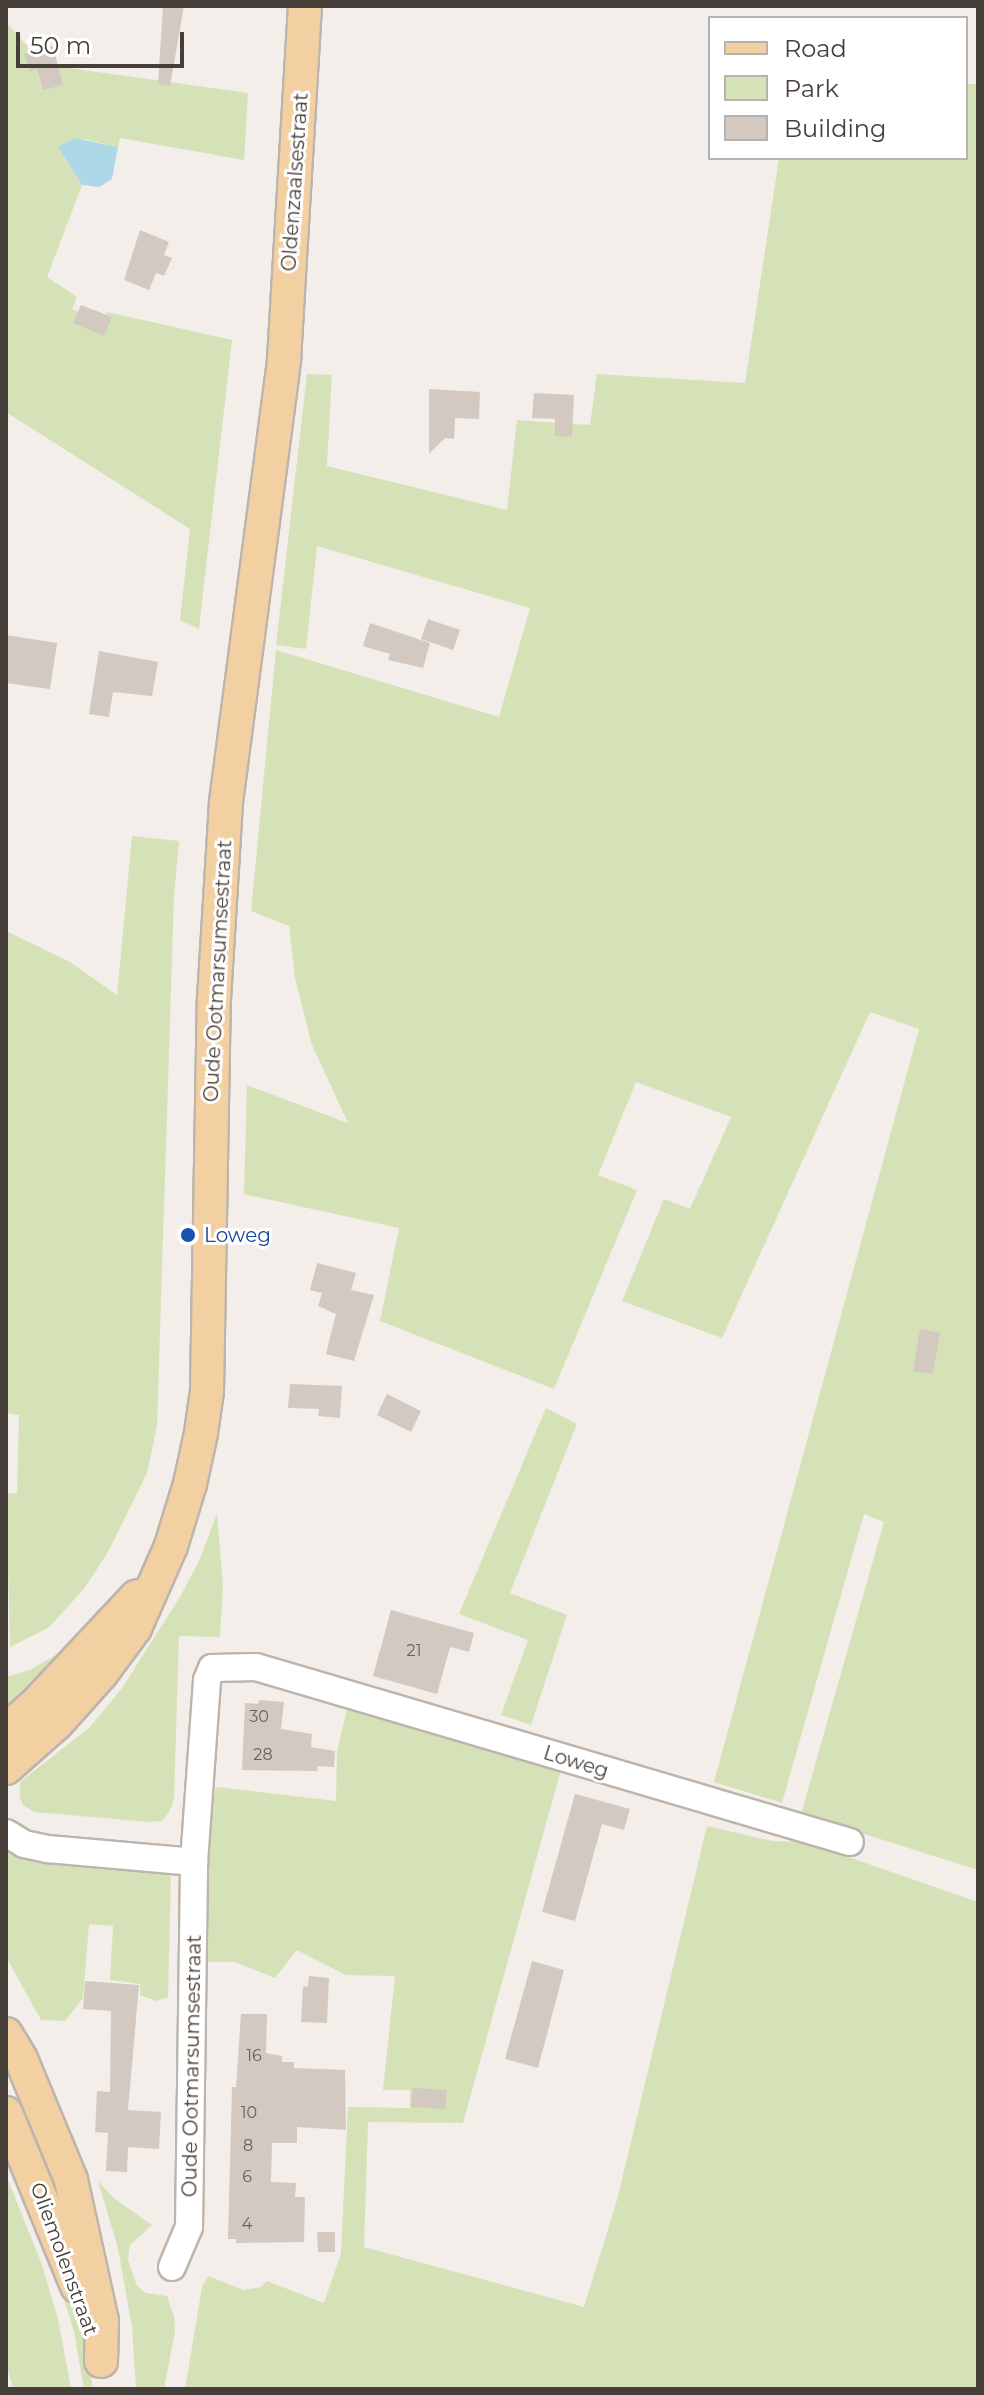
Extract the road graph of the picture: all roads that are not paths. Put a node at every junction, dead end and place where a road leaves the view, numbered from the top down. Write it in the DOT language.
graph roads {
  1 [pos="305,6"];
  2 [pos="284,359"];
  3 [pos="154,1579"];
  4 [pos="6,1730"];
  5 [pos="6,1768"];
  6 [pos="6,1833"];
  7 [pos="850,1842"];
  8 [pos="194,1862"];
  9 [pos="6,2034"];
  10 [pos="6,2113"];
  11 [pos="172,2267"];
  12 [pos="103,2375"];
  1 -- 2 [label="main road, Oldenzaalsestraat"];
  2 -- 3 [label="main road, Oude Ootmarsumsestraat"];
  3 -- 4 [label="main road, Oude Ootmarsumsestraat"];
  3 -- 5 [label="main road, Oude Ootmarsumsestraat"];
  6 -- 8 [label="street"];
  7 -- 8 [label="street, Loweg"];
  8 -- 11 [label="street, Oude Ootmarsumsestraat"];
  9 -- 12 [label="main road, Oliemolenstraat"];
  10 -- 12 [label="main road, Oliemolenstraat"];
}
